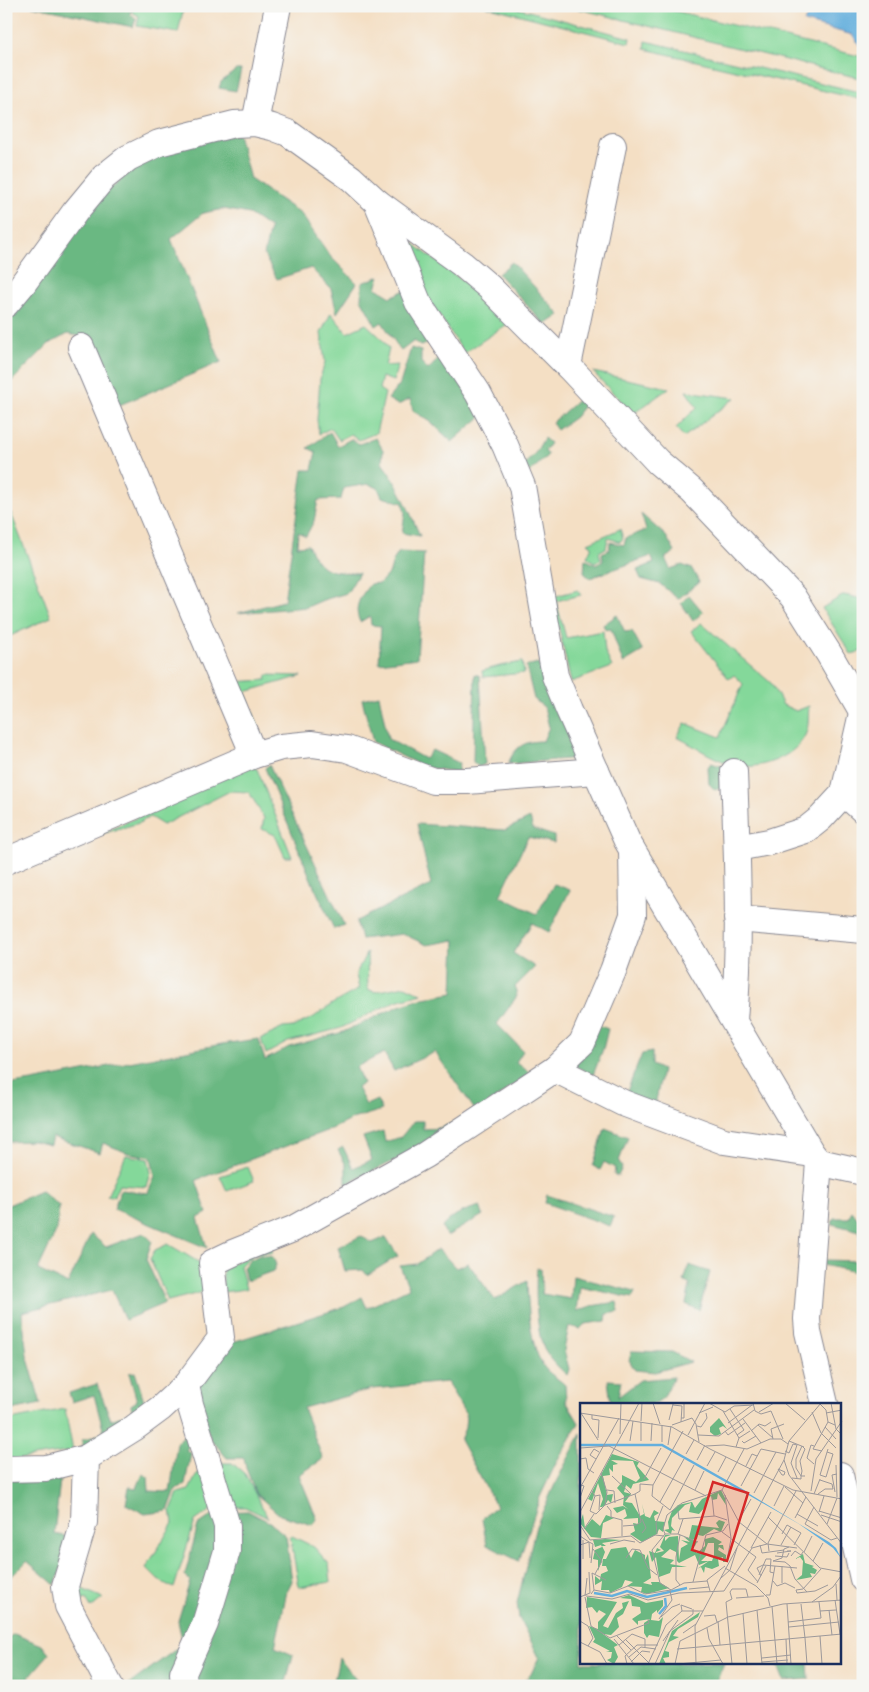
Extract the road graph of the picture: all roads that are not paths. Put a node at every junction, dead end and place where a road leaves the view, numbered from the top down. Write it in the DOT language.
graph roads {
  1 [pos="278,6"];
  2 [pos="255,123"];
  3 [pos="613,146"];
  4 [pos="377,202"];
  5 [pos="6,304"];
  6 [pos="81,347"];
  7 [pos="568,366"];
  8 [pos="862,705"];
  9 [pos="254,755"];
  10 [pos="596,771"];
  11 [pos="734,772"];
  12 [pos="853,802"];
  13 [pos="737,848"];
  14 [pos="632,850"];
  15 [pos="6,861"];
  16 [pos="737,919"];
  17 [pos="863,930"];
  18 [pos="734,1020"];
  19 [pos="555,1069"];
  20 [pos="815,1158"];
  21 [pos="863,1172"];
  22 [pos="186,1385"];
  23 [pos="825,1403"];
  24 [pos="86,1458"];
  25 [pos="6,1469"];
  26 [pos="842,1484"];
  27 [pos="863,1579"];
  28 [pos="110,1686"];
  29 [pos="184,1686"];
  1 -- 2 [label="street"];
  2 -- 4 [label="street"];
  2 -- 5 [label="street"];
  3 -- 7 [label="street"];
  4 -- 7 [label="street"];
  4 -- 10 [label="street"];
  6 -- 9 [label="street"];
  7 -- 8 [label="street"];
  8 -- 12 [label="street"];
  9 -- 10 [label="street"];
  9 -- 15 [label="street"];
  10 -- 14 [label="street"];
  11 -- 13 [label="street"];
  12 -- 13 [label="street"];
  13 -- 16 [label="street"];
  14 -- 18 [label="street"];
  14 -- 19 [label="street"];
  16 -- 17 [label="street"];
  16 -- 18 [label="street"];
  18 -- 20 [label="street"];
  19 -- 20 [label="street"];
  19 -- 22 [label="street"];
  20 -- 21 [label="street"];
  20 -- 23 [label="street"];
  22 -- 24 [label="street"];
  22 -- 29 [label="street"];
  24 -- 25 [label="street"];
  24 -- 28 [label="street"];
  26 -- 27 [label="street"];
}
